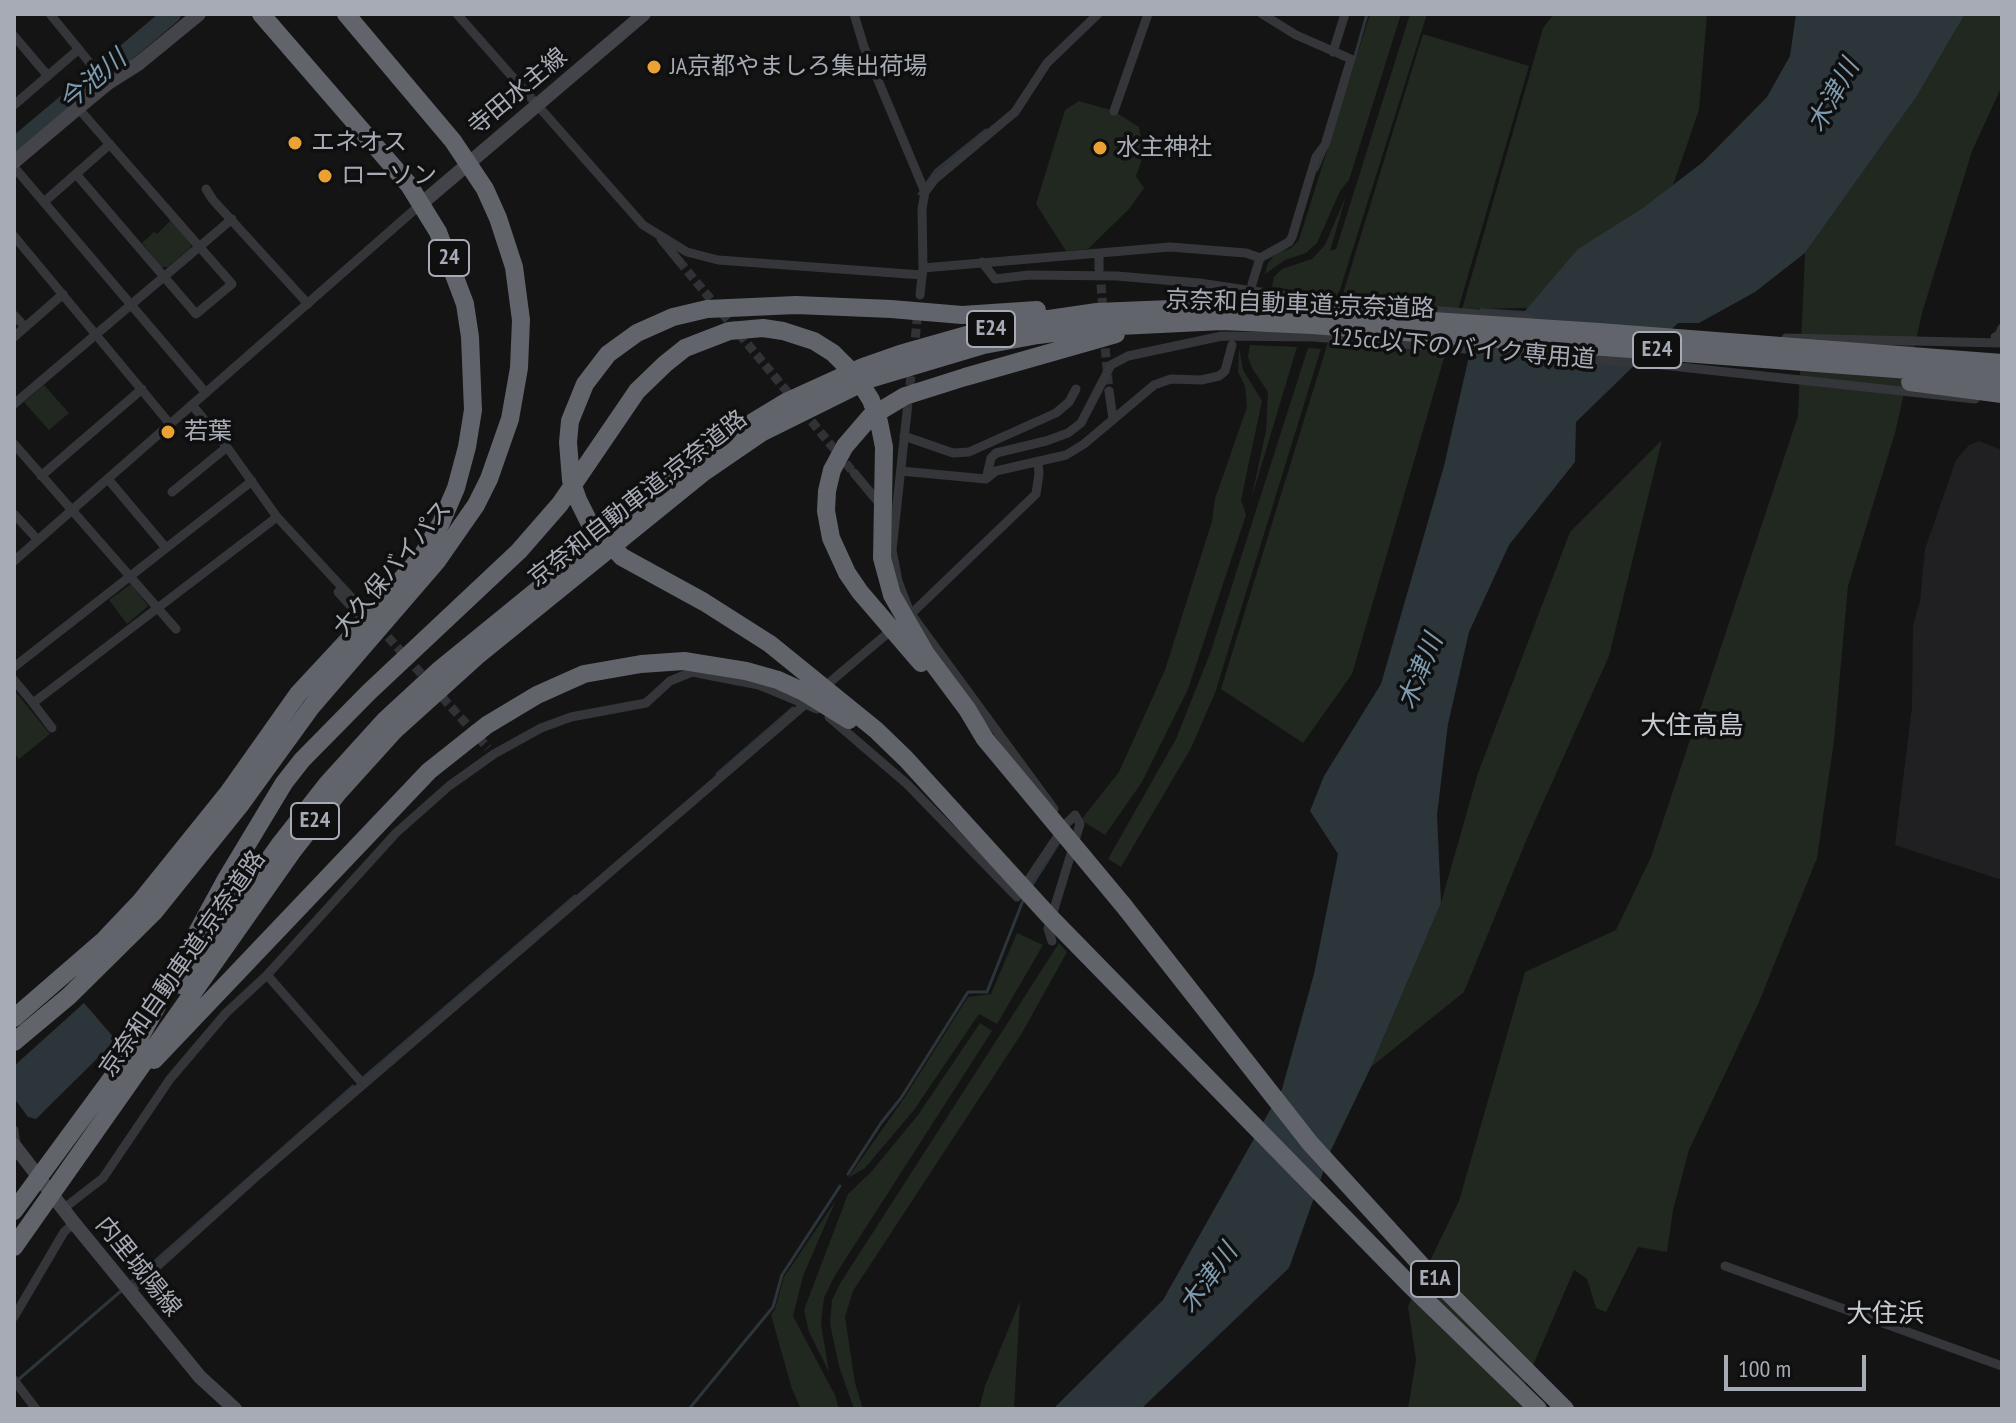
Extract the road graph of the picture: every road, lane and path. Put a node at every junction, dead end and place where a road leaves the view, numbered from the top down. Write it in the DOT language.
graph roads {
  1 [pos="50,14"];
  2 [pos="199,14"];
  3 [pos="261,14"];
  4 [pos="346,14"];
  5 [pos="457,14"];
  6 [pos="644,14"];
  7 [pos="854,14"];
  8 [pos="1098,14"];
  9 [pos="1148,14"];
  10 [pos="1262,14"];
  11 [pos="1344,14"];
  12 [pos="14,36"];
  13 [pos="79,49"];
  14 [pos="1333,52"];
  15 [pos="48,76"];
  16 [pos="103,79"];
  17 [pos="14,104"];
  18 [pos="537,106"];
  19 [pos="78,108"];
  20 [pos="1114,111"];
  21 [pos="110,144"];
  22 [pos="470,163"];
  23 [pos="14,164"];
  24 [pos="76,174"];
  25 [pos="206,189"];
  26 [pos="925,192"];
  27 [pos="44,202"];
  28 [pos="421,204"];
  29 [pos="232,219"];
  30 [pos="657,234"];
  31 [pos="14,236"];
  32 [pos="199,247"];
  33 [pos="1099,254"];
  34 [pos="1260,258"];
  35 [pos="679,261"];
  36 [pos="982,262"];
  37 [pos="1099,269"];
  38 [pos="923,272"];
  39 [pos="164,277"];
  40 [pos="1252,284"];
  41 [pos="63,294"];
  42 [pos="920,295"];
  43 [pos="308,304"];
  44 [pos="131,305"];
  45 [pos="1160,308"];
  46 [pos="14,315"];
  47 [pos="1314,318"];
  48 [pos="25,327"];
  49 [pos="1222,328"];
  50 [pos="2002,328"];
  51 [pos="96,334"];
  52 [pos="14,337"];
  53 [pos="2000,344"];
  54 [pos="1232,345"];
  55 [pos="1789,346"];
  56 [pos="1706,355"];
  57 [pos="2002,363"];
  58 [pos="2002,377"];
  59 [pos="142,389"];
  60 [pos="1076,389"];
  61 [pos="1109,391"];
  62 [pos="206,393"];
  63 [pos="2002,394"];
  64 [pos="2002,401"];
  65 [pos="14,404"];
  66 [pos="192,405"];
  67 [pos="907,412"];
  68 [pos="1113,419"];
  69 [pos="170,424"];
  70 [pos="904,436"];
  71 [pos="14,444"];
  72 [pos="227,447"];
  73 [pos="1038,461"];
  74 [pos="699,466"];
  75 [pos="901,471"];
  76 [pos="854,473"];
  77 [pos="41,476"];
  78 [pos="108,479"];
  79 [pos="986,479"];
  80 [pos="252,481"];
  81 [pos="172,492"];
  82 [pos="72,510"];
  83 [pos="14,514"];
  84 [pos="277,517"];
  85 [pos="632,519"];
  86 [pos="895,522"];
  87 [pos="38,540"];
  88 [pos="166,548"];
  89 [pos="14,561"];
  90 [pos="130,576"];
  91 [pos="156,606"];
  92 [pos="911,614"];
  93 [pos="364,616"];
  94 [pos="176,629"];
  95 [pos="14,667"];
  96 [pos="14,680"];
  97 [pos="33,703"];
  98 [pos="805,704"];
  99 [pos="52,728"];
  100 [pos="985,739"];
  101 [pos="1066,824"];
  102 [pos="1009,869"];
  103 [pos="1052,941"];
  104 [pos="267,975"];
  105 [pos="14,1018"];
  106 [pos="14,1042"];
  107 [pos="133,1050"];
  108 [pos="128,1084"];
  109 [pos="363,1084"];
  110 [pos="14,1130"];
  111 [pos="17,1154"];
  112 [pos="63,1209"];
  113 [pos="14,1211"];
  114 [pos="74,1223"];
  115 [pos="16,1246"];
  116 [pos="1725,1266"];
  117 [pos="129,1292"];
  118 [pos="14,1317"];
  119 [pos="2002,1366"];
  120 [pos="14,1380"];
  121 [pos="36,1409"];
  122 [pos="235,1409"];
  123 [pos="1538,1409"];
  124 [pos="1565,1409"];
  1 -- 13 [label="street"];
  2 -- 19 [label="main road"];
  3 -- 28 [label="highway, 大久保バイパス / 24"];
  4 -- 22 [label="highway, 大久保バイパス / 24"];
  5 -- 18 [label="street"];
  6 -- 18 [label="main road, 寺田水主線"];
  7 -- 26 [label="street"];
  8 -- 26 [label="street"];
  9 -- 20 [label="street"];
  10 -- 14 [label="street"];
  11 -- 14 [label="street"];
  12 -- 15 [label="street"];
  13 -- 15 [label="street"];
  13 -- 16 [label="street"];
  14 -- 34 [label="street"];
  15 -- 17 [label="street"];
  18 -- 22 [label="main road, 寺田水主線"];
  18 -- 30 [label="street"];
  19 -- 21 [label="street"];
  19 -- 23 [label="main road"];
  21 -- 24 [label="street"];
  21 -- 32 [label="street"];
  22 -- 28 [label="main road, 寺田水主線"];
  22 -- 106 [label="highway, 大久保バイパス / 24"];
  23 -- 27 [label="street"];
  24 -- 27 [label="street"];
  24 -- 39 [label="street"];
  25 -- 29 [label="street"];
  26 -- 38 [label="street"];
  27 -- 44 [label="street"];
  28 -- 43 [label="street"];
  28 -- 93 [label="highway, 大久保バイパス / 24"];
  29 -- 32 [label="street"];
  29 -- 43 [label="street"];
  30 -- 35 [label="street"];
  30 -- 38 [label="street"];
  31 -- 41 [label="street"];
  32 -- 39 [label="street"];
  32 -- 39 [label="street"];
  33 -- 34 [label="street"];
  33 -- 36 [label="street"];
  33 -- 37 [label="street"];
  34 -- 40 [label="street"];
  36 -- 38 [label="street"];
  36 -- 53 [label="street, 125cc以下のバイク専用道"];
  38 -- 42 [label="street"];
  39 -- 44 [label="street"];
  41 -- 48 [label="street"];
  41 -- 51 [label="street"];
  43 -- 62 [label="street"];
  44 -- 51 [label="street"];
  44 -- 62 [label="street"];
  45 -- 47 [label="highway, 京奈和自動車道;京奈道路 / E24"];
  45 -- 74 [label="highway, 京奈和自動車道;京奈道路 / E24"];
  45 -- 102 [label="highway"];
  46 -- 48 [label="street"];
  47 -- 49 [label="highway, 京奈和自動車道;京奈道路 / E24"];
  47 -- 55 [label="highway, 京奈和自動車道;京奈道路 / E24"];
  47 -- 56 [label="highway, 京奈和自動車道;京奈道路 / E24"];
  48 -- 52 [label="street"];
  49 -- 64 [label="street, 125cc以下のバイク専用道"];
  49 -- 74 [label="highway, 京奈和自動車道;京奈道路 / E24"];
  49 -- 79 [label="street, 125cc以下のバイク専用道"];
  49 -- 100 [label="highway"];
  50 -- 53 [label="street"];
  51 -- 59 [label="street"];
  51 -- 65 [label="street"];
  53 -- 55 [label="highway"];
  54 -- 68 [label="street"];
  55 -- 57 [label="highway, 京奈和自動車道;京奈道路 / E24"];
  56 -- 58 [label="highway, 京奈和自動車道;京奈道路 / E24"];
  56 -- 63 [label="highway"];
  59 -- 69 [label="street"];
  59 -- 77 [label="street"];
  60 -- 70 [label="street"];
  61 -- 68 [label="street"];
  62 -- 66 [label="street"];
  66 -- 69 [label="street"];
  66 -- 72 [label="street"];
  67 -- 70 [label="street"];
  68 -- 73 [label="street"];
  69 -- 78 [label="street"];
  70 -- 75 [label="street"];
  71 -- 77 [label="street"];
  72 -- 80 [label="street"];
  72 -- 81 [label="street"];
  73 -- 79 [label="street"];
  73 -- 92 [label="street"];
  74 -- 85 [label="highway, 京奈和自動車道;京奈道路 / E24"];
  75 -- 79 [label="street"];
  75 -- 86 [label="street"];
  76 -- 86 [label="street"];
  77 -- 82 [label="street"];
  78 -- 82 [label="street"];
  78 -- 88 [label="street"];
  80 -- 84 [label="street"];
  80 -- 88 [label="street"];
  82 -- 87 [label="street"];
  82 -- 90 [label="street"];
  83 -- 87 [label="street"];
  84 -- 91 [label="street"];
  84 -- 93 [label="street"];
  85 -- 107 [label="highway, 京奈和自動車道;京奈道路 / E24"];
  85 -- 108 [label="highway, 京奈和自動車道;京奈道路 / E24"];
  86 -- 92 [label="street"];
  87 -- 89 [label="street"];
  88 -- 90 [label="street"];
  90 -- 91 [label="street"];
  90 -- 95 [label="street"];
  91 -- 94 [label="street"];
  91 -- 97 [label="street"];
  92 -- 98 [label="street"];
  92 -- 101 [label="street"];
  93 -- 105 [label="highway, 大久保バイパス / 24"];
  96 -- 97 [label="street"];
  97 -- 99 [label="street"];
  98 -- 101 [label="street"];
  98 -- 104 [label="street"];
  98 -- 109 [label="street"];
  100 -- 107 [label="highway"];
  100 -- 124 [label="highway, E1A"];
  101 -- 103 [label="street"];
  102 -- 108 [label="highway"];
  102 -- 123 [label="highway, E1A"];
  104 -- 109 [label="street"];
  104 -- 112 [label="street"];
  107 -- 113 [label="highway, 京奈和自動車道;京奈道路 / E24"];
  108 -- 115 [label="highway, 京奈和自動車道;京奈道路 / E24"];
  109 -- 117 [label="street"];
  110 -- 111 [label="street"];
  111 -- 112 [label="main road, 内里城陽線"];
  112 -- 114 [label="main road, 内里城陽線"];
  114 -- 117 [label="main road, 内里城陽線"];
  114 -- 118 [label="street"];
  116 -- 119 [label="street"];
  117 -- 122 [label="main road, 内里城陽線"];
  120 -- 121 [label="street"];
}
